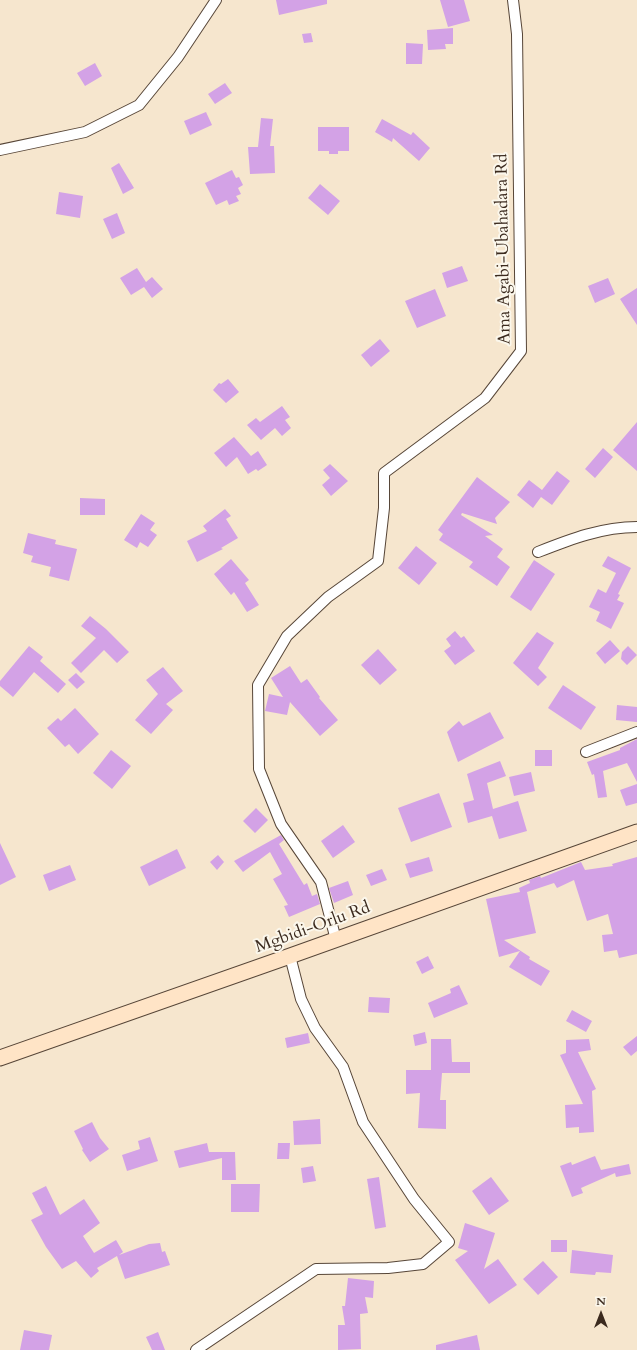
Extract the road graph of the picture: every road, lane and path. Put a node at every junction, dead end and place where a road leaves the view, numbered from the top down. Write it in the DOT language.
graph roads {
  1 [pos="216,0"];
  2 [pos="514,0"];
  3 [pos="0,150"];
  4 [pos="637,527"];
  5 [pos="538,552"];
  6 [pos="637,732"];
  7 [pos="586,752"];
  8 [pos="637,832"];
  9 [pos="336,940"];
  10 [pos="290,956"];
  11 [pos="0,1058"];
  12 [pos="196,1350"];
  1 -- 3 [label="street"];
  2 -- 9 [label="street, Ama Agabi-Ubahadara Rd"];
  4 -- 5 [label="street"];
  6 -- 7 [label="street"];
  8 -- 9 [label="main road, Mgbidi-Orlu Rd"];
  9 -- 10 [label="main road, Mgbidi-Orlu Rd"];
  10 -- 11 [label="main road, Mgbidi-Orlu Rd"];
  10 -- 12 [label="street"];
}
